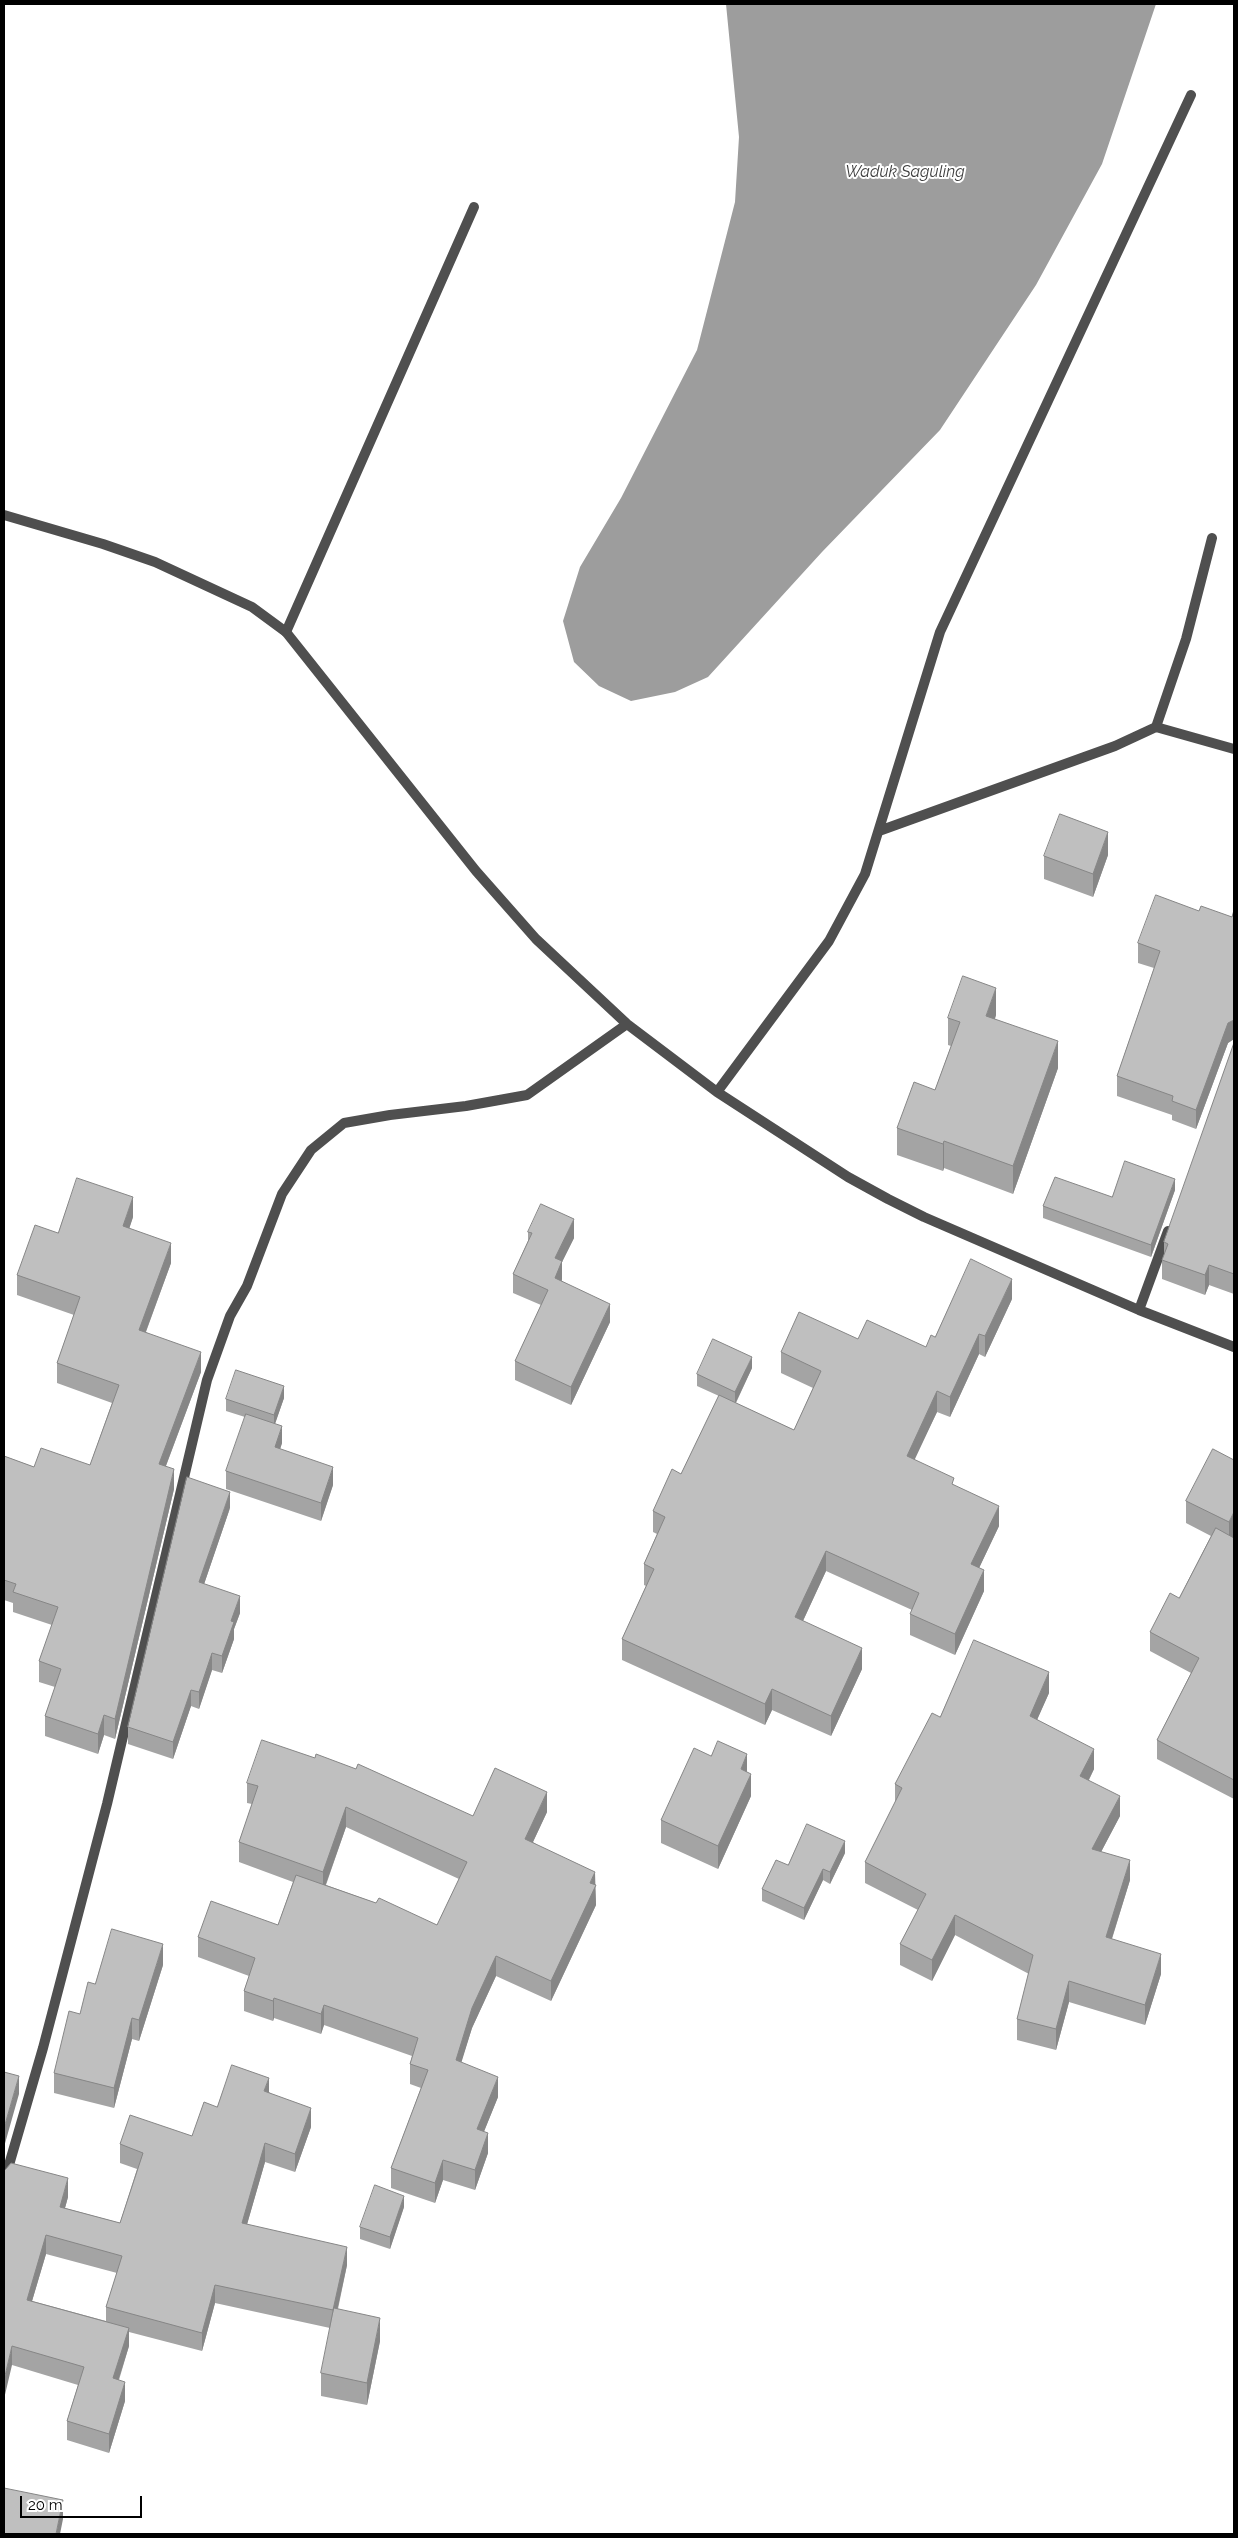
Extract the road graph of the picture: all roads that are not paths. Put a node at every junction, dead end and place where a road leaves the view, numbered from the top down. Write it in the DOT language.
graph roads {
  1 [pos="1191,95"];
  2 [pos="474,207"];
  3 [pos="4,515"];
  4 [pos="1212,538"];
  5 [pos="286,632"];
  6 [pos="1156,728"];
  7 [pos="1234,748"];
  8 [pos="879,830"];
  9 [pos="627,1024"];
  10 [pos="717,1092"];
  11 [pos="1172,1219"];
  12 [pos="1139,1310"];
  13 [pos="1234,1347"];
  14 [pos="4,2182"];
  1 -- 8 [label="street"];
  2 -- 5 [label="street"];
  3 -- 5 [label="street"];
  4 -- 6 [label="street"];
  5 -- 9 [label="street"];
  6 -- 7 [label="street"];
  6 -- 8 [label="street"];
  8 -- 10 [label="street"];
  9 -- 10 [label="street"];
  9 -- 14 [label="street"];
  10 -- 12 [label="street"];
  11 -- 12 [label="street"];
  12 -- 13 [label="street"];
}
